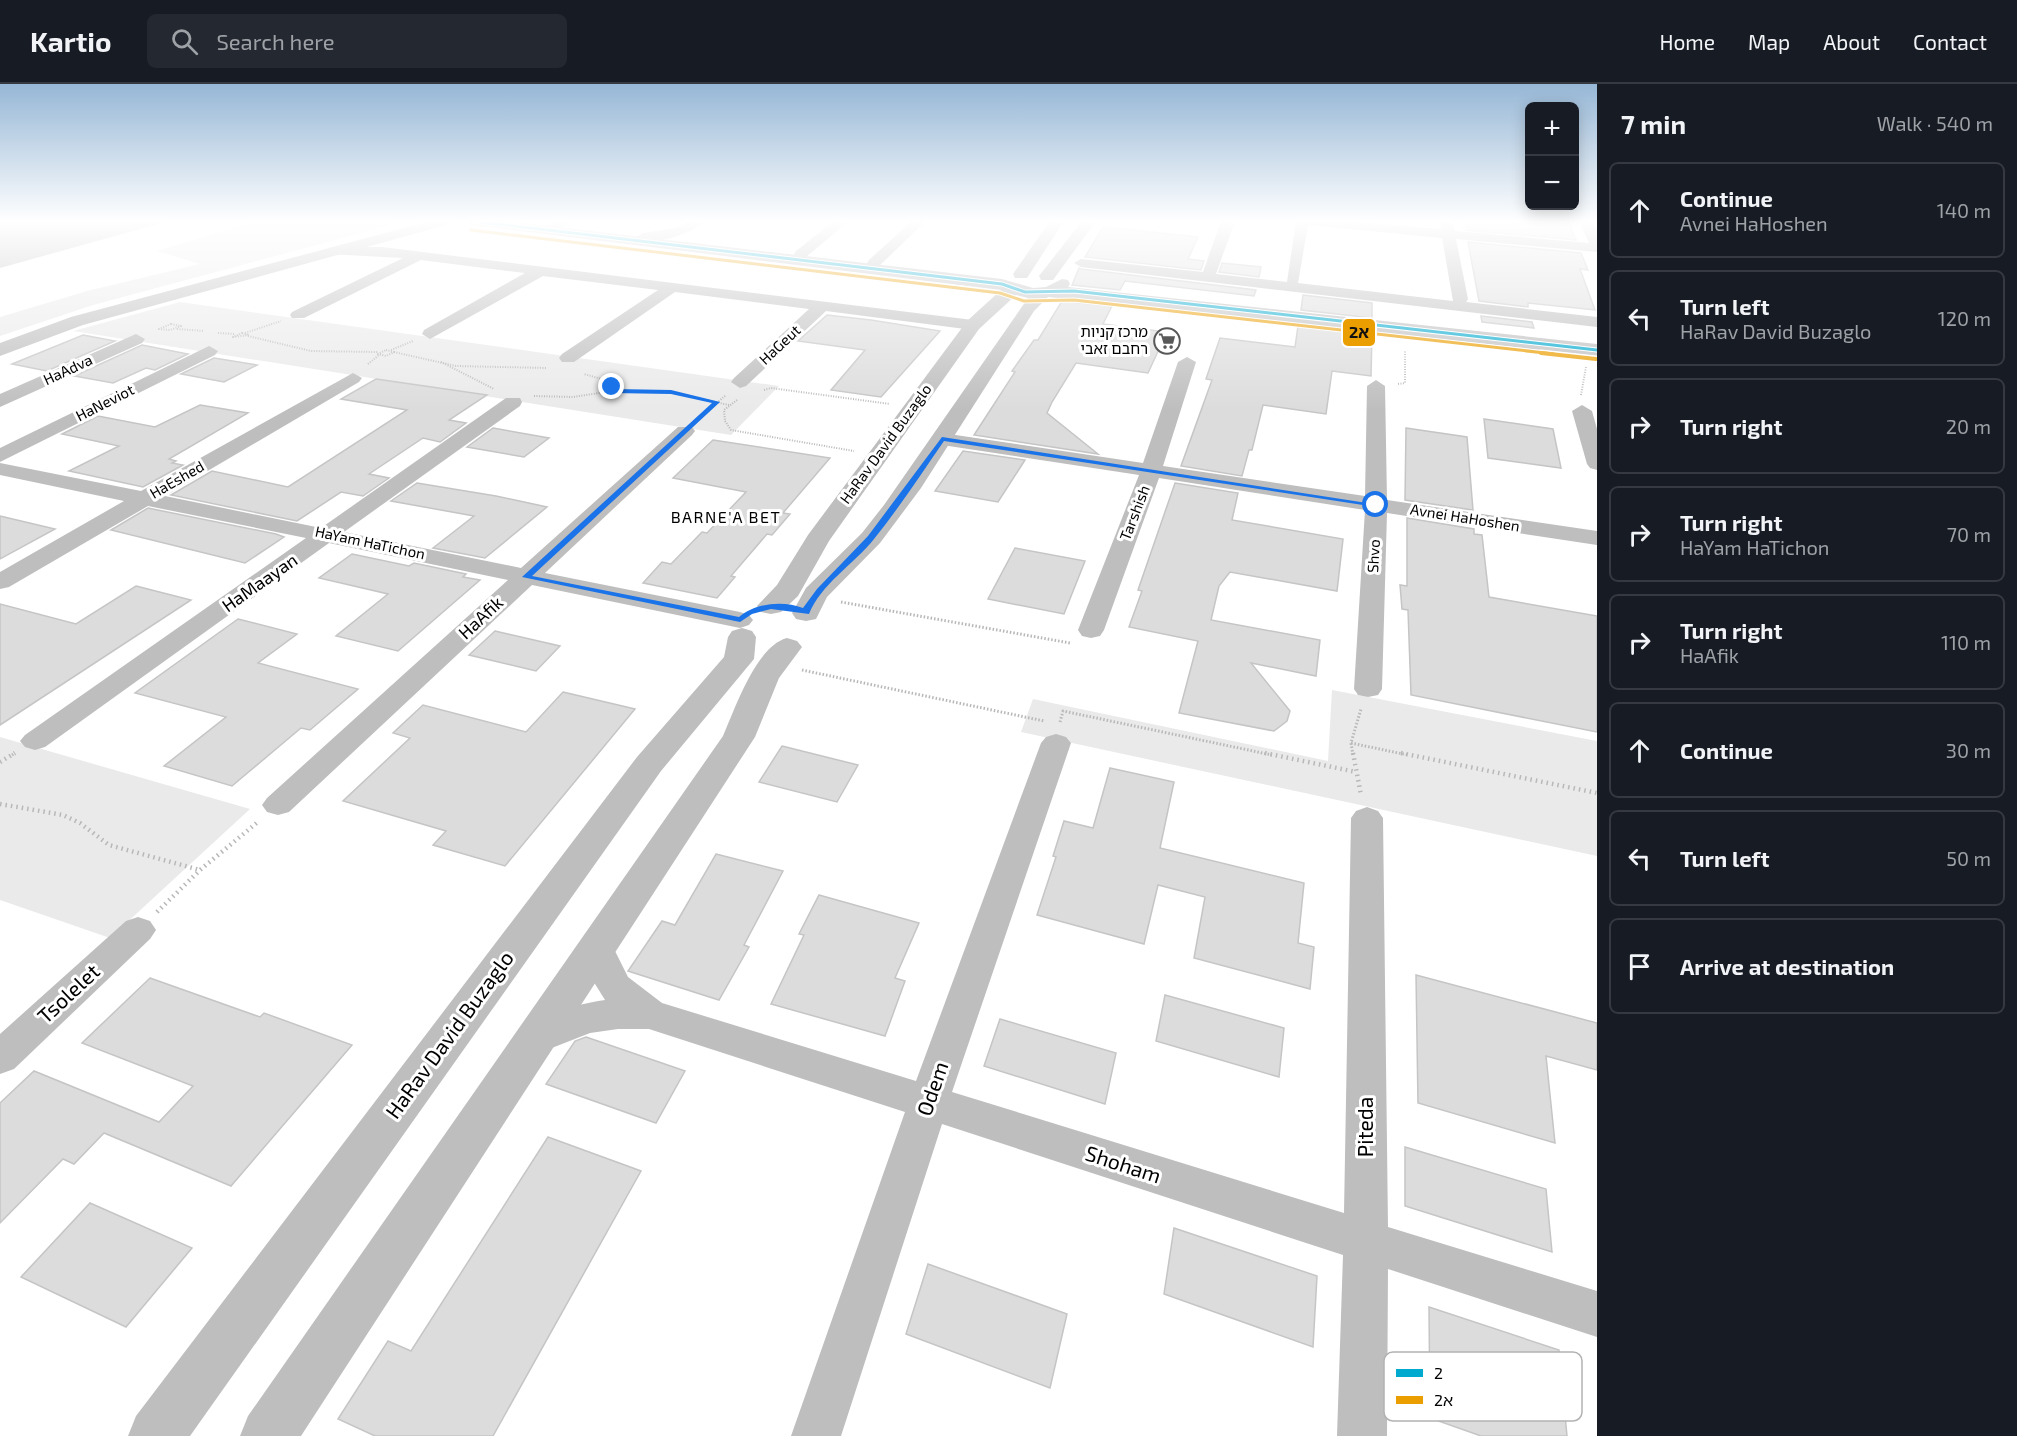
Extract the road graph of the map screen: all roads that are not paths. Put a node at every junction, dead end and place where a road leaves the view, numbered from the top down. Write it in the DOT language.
graph roads {
  1 [pos="174,284"];
  2 [pos="212,284"];
  3 [pos="361,284"];
  4 [pos="517,284"];
  5 [pos="632,284"];
  6 [pos="1009,284"];
  7 [pos="1036,284"];
  8 [pos="1265,284"];
  9 [pos="1457,284"];
  10 [pos="1052,286"];
  11 [pos="670,289"];
  12 [pos="1460,299"];
  13 [pos="821,307"];
  14 [pos="298,315"];
  15 [pos="1597,322"];
  16 [pos="974,325"];
  17 [pos="430,334"];
  18 [pos="0,338"];
  19 [pos="136,339"];
  20 [pos="0,350"];
  21 [pos="209,351"];
  22 [pos="1594,352"];
  23 [pos="568,358"];
  24 [pos="1187,362"];
  25 [pos="353,378"];
  26 [pos="1376,386"];
  27 [pos="740,391"];
  28 [pos="513,396"];
  29 [pos="0,401"];
  30 [pos="1582,411"];
  31 [pos="685,431"];
  32 [pos="942,439"];
  33 [pos="0,456"];
  34 [pos="1597,464"];
  35 [pos="0,468"];
  36 [pos="1151,471"];
  37 [pos="145,499"];
  38 [pos="1376,505"];
  39 [pos="329,534"];
  40 [pos="1597,538"];
  41 [pos="526,577"];
  42 [pos="0,582"];
  43 [pos="771,606"];
  44 [pos="741,628"];
  45 [pos="1091,630"];
  46 [pos="799,643"];
  47 [pos="1368,688"];
  48 [pos="1055,725"];
  49 [pos="35,741"];
  50 [pos="278,805"];
  51 [pos="1367,818"];
  52 [pos="138,930"];
  53 [pos="596,949"];
  54 [pos="649,1014"];
  55 [pos="534,1039"];
  56 [pos="0,1058"];
  57 [pos="928,1103"];
  58 [pos="1366,1242"];
  59 [pos="1597,1314"];
  60 [pos="156,1436"];
  61 [pos="268,1436"];
  62 [pos="816,1436"];
  63 [pos="1362,1436"];
  1 -- 18 [label="street"];
  2 -- 20 [label="street"];
  3 -- 14 [label="street"];
  4 -- 17 [label="street"];
  5 -- 11 [label="street"];
  6 -- 16 [label="street, HaRav David Buzaglo"];
  7 -- 10 [label="street"];
  8 -- 15 [label="street"];
  9 -- 12 [label="street"];
  10 -- 22 [label="street"];
  10 -- 32 [label="street"];
  11 -- 13 [label="street"];
  11 -- 23 [label="street"];
  13 -- 16 [label="street"];
  13 -- 27 [label="street, HaGeut"];
  16 -- 43 [label="street, HaRav David Buzaglo"];
  19 -- 29 [label="street, HaAdva"];
  21 -- 33 [label="street, HaNeviot"];
  24 -- 36 [label="street, Tarshish"];
  25 -- 37 [label="street, HaEshed"];
  26 -- 38 [label="street, Shvo"];
  28 -- 39 [label="street, HaMaayan"];
  30 -- 34 [label="street"];
  31 -- 41 [label="street, HaAfik"];
  32 -- 36 [label="street, Avnei HaHoshen"];
  32 -- 46 [label="street"];
  35 -- 37 [label="street, HaYam HaTichon"];
  36 -- 38 [label="street, Avnei HaHoshen"];
  36 -- 45 [label="street, Tarshish"];
  37 -- 39 [label="street, HaYam HaTichon"];
  37 -- 42 [label="street, HaEshed"];
  38 -- 40 [label="street, Avnei HaHoshen"];
  38 -- 47 [label="street, Shvo"];
  39 -- 41 [label="street, HaYam HaTichon"];
  39 -- 49 [label="street, HaMaayan"];
  41 -- 44 [label="street, HaYam HaTichon"];
  41 -- 50 [label="street, HaAfik"];
  43 -- 44 [label="street"];
  43 -- 46 [label="street"];
  44 -- 46 [label="street"];
  44 -- 60 [label="street, HaRav David Buzaglo"];
  46 -- 53 [label="street"];
  48 -- 57 [label="street, Odem"];
  51 -- 58 [label="street, Piteda"];
  52 -- 56 [label="street, Tsolelet"];
  53 -- 54 [label="street, Shoham"];
  53 -- 55 [label="street"];
  54 -- 55 [label="street, Shoham"];
  54 -- 57 [label="street, Shoham"];
  55 -- 61 [label="street"];
  57 -- 58 [label="street, Shoham"];
  57 -- 62 [label="street, Odem"];
  58 -- 59 [label="street, Shoham"];
  58 -- 63 [label="street, Piteda"];
}
